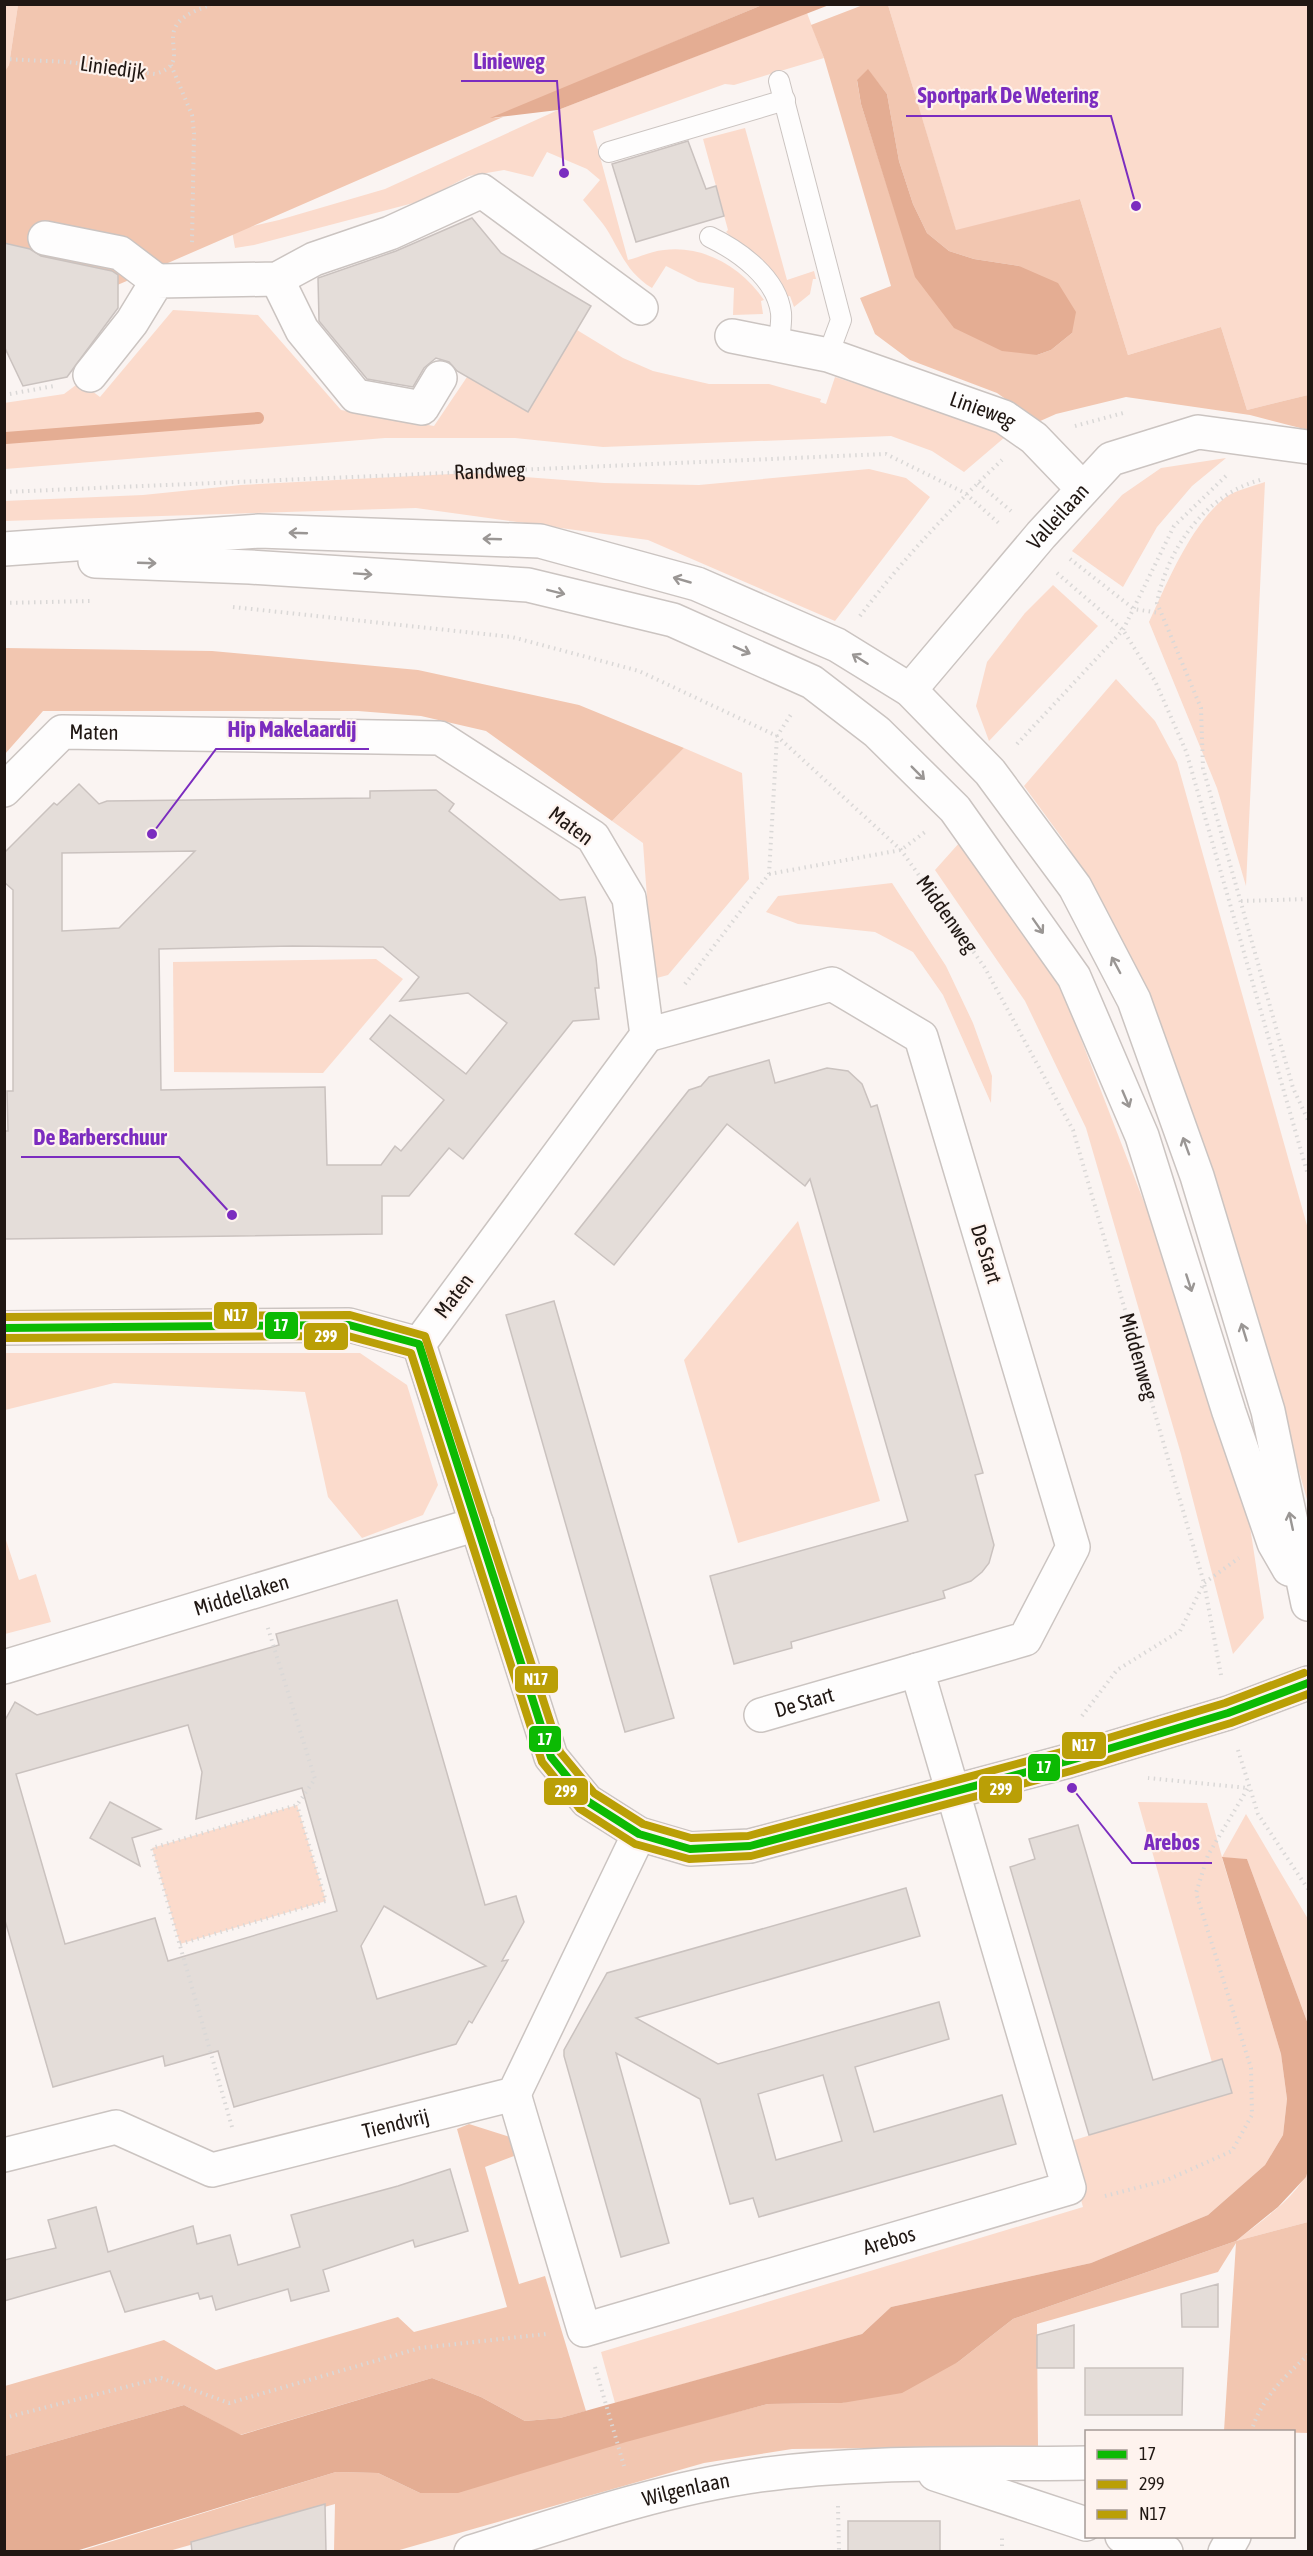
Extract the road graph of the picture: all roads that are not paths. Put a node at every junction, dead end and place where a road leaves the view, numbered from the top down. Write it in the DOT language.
graph roads {
  1 [pos="779,81"];
  2 [pos="784,100"];
  3 [pos="609,152"];
  4 [pos="710,237"];
  5 [pos="45,238"];
  6 [pos="277,279"];
  7 [pos="157,280"];
  8 [pos="641,309"];
  9 [pos="732,336"];
  10 [pos="779,346"];
  11 [pos="828,355"];
  12 [pos="90,375"];
  13 [pos="440,378"];
  14 [pos="1308,447"];
  15 [pos="1083,489"];
  16 [pos="4,549"];
  17 [pos="4,557"];
  18 [pos="910,690"];
  19 [pos="877,732"];
  20 [pos="4,790"];
  21 [pos="647,1035"];
  22 [pos="4,1328"];
  23 [pos="418,1344"];
  24 [pos="477,1524"];
  25 [pos="1308,1602"];
  26 [pos="4,1667"];
  27 [pos="917,1670"];
  28 [pos="1308,1683"];
  29 [pos="761,1715"];
  30 [pos="952,1791"];
  31 [pos="639,1834"];
  32 [pos="514,2094"];
  33 [pos="4,2155"];
  34 [pos="1085,2463"];
  35 [pos="907,2466"];
  36 [pos="1085,2524"];
  37 [pos="1128,2538"];
  38 [pos="1233,2538"];
  39 [pos="471,2552"];
  40 [pos="1166,2552"];
  41 [pos="1225,2552"];
  1 -- 2 [label="lane"];
  2 -- 3 [label="lane"];
  2 -- 11 [label="lane"];
  4 -- 10 [label="lane"];
  5 -- 7 [label="street"];
  6 -- 7 [label="street"];
  6 -- 8 [label="street"];
  6 -- 13 [label="street"];
  7 -- 12 [label="street"];
  9 -- 10 [label="street, Linieweg"];
  10 -- 11 [label="street, Linieweg"];
  11 -- 15 [label="street, Linieweg"];
  14 -- 15 [label="street, Valleilaan"];
  15 -- 18 [label="street, Valleilaan"];
  18 -- 16 [label="street, one-way"];
  17 -- 19 [label="street, one-way"];
  18 -- 19 [label="street, Valleilaan"];
  25 -- 18 [label="street, one-way"];
  19 -- 25 [label="street, one-way"];
  20 -- 21 [label="street, Maten"];
  21 -- 23 [label="street, Maten"];
  21 -- 27 [label="street, De Start"];
  22 -- 23 [label="street"];
  23 -- 24 [label="street"];
  24 -- 26 [label="street, Middellaken"];
  24 -- 31 [label="street"];
  27 -- 29 [label="street, De Start"];
  27 -- 30 [label="street"];
  28 -- 30 [label="street"];
  30 -- 31 [label="street"];
  30 -- 32 [label="street, Arebos"];
  31 -- 32 [label="street"];
  32 -- 33 [label="street, Tiendvrij"];
  34 -- 35 [label="street, Wilgenlaan"];
  35 -- 36 [label="street, Wilgenlaan"];
  35 -- 39 [label="street, Wilgenlaan"];
  37 -- 40 [label="street"];
  38 -- 41 [label="street"];
}
